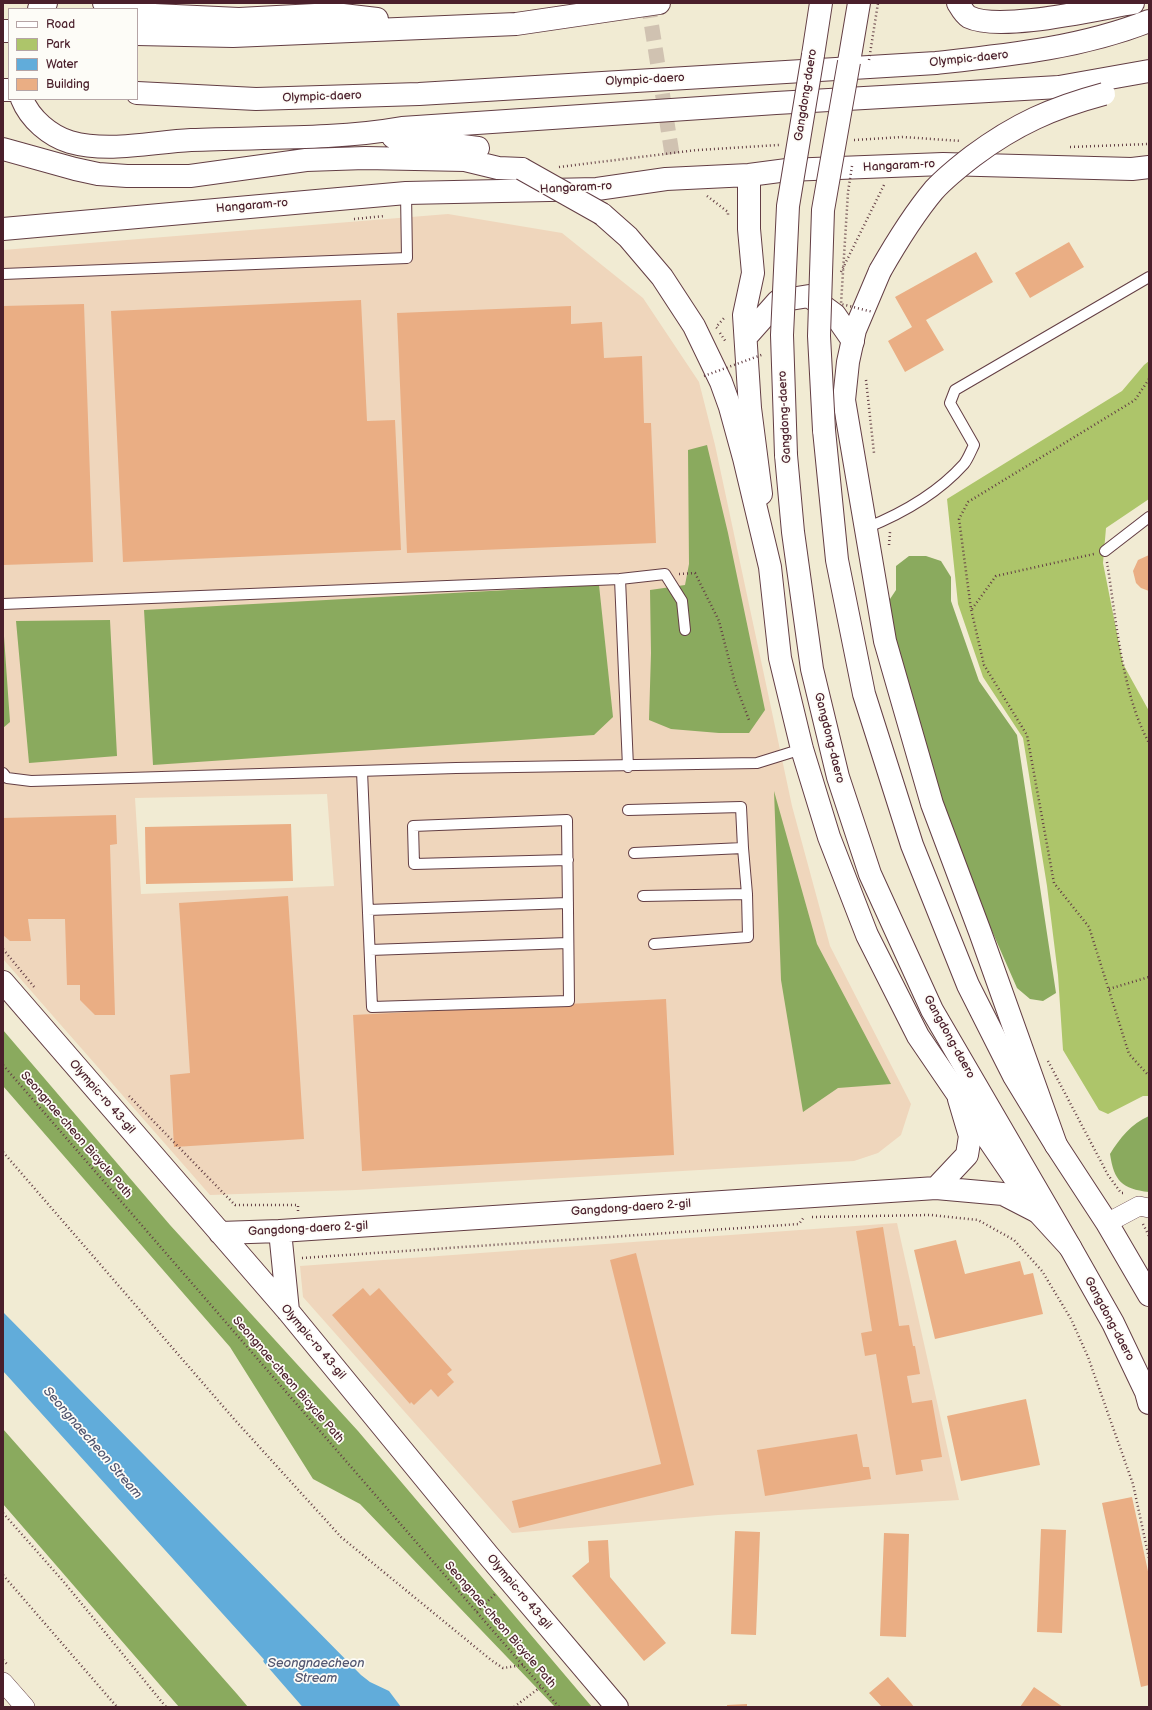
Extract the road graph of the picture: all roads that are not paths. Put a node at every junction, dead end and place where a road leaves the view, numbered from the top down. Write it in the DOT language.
graph roads {
  1 [pos="104,3"];
  2 [pos="659,3"];
  3 [pos="821,3"];
  4 [pos="859,3"];
  5 [pos="958,3"];
  6 [pos="1133,3"];
  7 [pos="122,8"];
  8 [pos="138,12"];
  9 [pos="1149,21"];
  10 [pos="442,27"];
  11 [pos="138,34"];
  12 [pos="1149,71"];
  13 [pos="1149,80"];
  14 [pos="138,93"];
  15 [pos="23,100"];
  16 [pos="371,134"];
  17 [pos="3,149"];
  18 [pos="1149,167"];
  19 [pos="522,169"];
  20 [pos="749,175"];
  21 [pos="406,192"];
  22 [pos="3,229"];
  23 [pos="753,273"];
  24 [pos="3,274"];
  25 [pos="1149,277"];
  26 [pos="778,301"];
  27 [pos="746,337"];
  28 [pos="853,341"];
  29 [pos="1149,517"];
  30 [pos="875,524"];
  31 [pos="1105,552"];
  32 [pos="770,567"];
  33 [pos="620,579"];
  34 [pos="3,604"];
  35 [pos="685,630"];
  36 [pos="802,749"];
  37 [pos="628,767"];
  38 [pos="362,771"];
  39 [pos="4,778"];
  40 [pos="628,810"];
  41 [pos="743,848"];
  42 [pos="634,853"];
  43 [pos="568,860"];
  44 [pos="747,894"];
  45 [pos="644,896"];
  46 [pos="568,903"];
  47 [pos="368,910"];
  48 [pos="568,943"];
  49 [pos="654,944"];
  50 [pos="370,950"];
  51 [pos="3,982"];
  52 [pos="958,1095"];
  53 [pos="1056,1145"];
  54 [pos="936,1188"];
  55 [pos="1149,1208"];
  56 [pos="1038,1212"];
  57 [pos="1107,1223"];
  58 [pos="280,1231"];
  59 [pos="220,1233"];
  60 [pos="1070,1246"];
  61 [pos="1149,1295"];
  62 [pos="288,1312"];
  63 [pos="1149,1403"];
  64 [pos="3,1682"];
  65 [pos="25,1707"];
  66 [pos="618,1707"];
  1 -- 7 [label="main road"];
  2 -- 10 [label="main road"];
  3 -- 60 [label="main road, Gangdong-daero, bridge"];
  4 -- 53 [label="main road, bridge"];
  5 -- 6 [label="main road"];
  8 -- 10 [label="main road"];
  9 -- 14 [label="main road, Olympic-daero"];
  10 -- 11 [label="main road"];
  12 -- 16 [label="main road"];
  13 -- 28 [label="main road, bridge"];
  15 -- 16 [label="main road"];
  16 -- 19 [label="main road"];
  17 -- 19 [label="main road"];
  18 -- 20 [label="main road, Hangaram-ro"];
  19 -- 32 [label="main road, bridge"];
  20 -- 21 [label="main road, Hangaram-ro"];
  20 -- 23 [label="main road"];
  21 -- 22 [label="main road, Hangaram-ro"];
  21 -- 24 [label="lane"];
  23 -- 26 [label="main road"];
  23 -- 27 [label="main road"];
  25 -- 30 [label="lane"];
  26 -- 27 [label="main road"];
  26 -- 28 [label="main road"];
  27 -- 32 [label="main road"];
  28 -- 30 [label="main road"];
  29 -- 31 [label="lane"];
  30 -- 53 [label="main road"];
  32 -- 36 [label="main road"];
  33 -- 34 [label="lane"];
  33 -- 35 [label="lane"];
  33 -- 37 [label="lane"];
  36 -- 37 [label="lane"];
  36 -- 52 [label="main road"];
  37 -- 38 [label="lane"];
  38 -- 39 [label="lane"];
  38 -- 47 [label="lane"];
  40 -- 41 [label="lane"];
  41 -- 42 [label="lane"];
  41 -- 44 [label="lane"];
  43 -- 43 [label="lane"];
  43 -- 46 [label="lane"];
  44 -- 45 [label="lane"];
  44 -- 49 [label="lane"];
  46 -- 47 [label="lane"];
  46 -- 48 [label="lane"];
  47 -- 50 [label="lane"];
  48 -- 50 [label="lane"];
  48 -- 50 [label="lane"];
  51 -- 59 [label="main road, Olympic-ro 43-gil"];
  52 -- 54 [label="main road"];
  52 -- 56 [label="main road"];
  53 -- 57 [label="main road"];
  54 -- 56 [label="main road, Gangdong-daero 2-gil"];
  54 -- 58 [label="main road, Gangdong-daero 2-gil"];
  55 -- 57 [label="street"];
  56 -- 60 [label="main road"];
  57 -- 61 [label="main road"];
  58 -- 59 [label="main road, Gangdong-daero 2-gil"];
  58 -- 62 [label="main road"];
  59 -- 62 [label="main road, Olympic-ro 43-gil"];
  60 -- 63 [label="main road, Gangdong-daero"];
  62 -- 66 [label="main road, Olympic-ro 43-gil"];
  64 -- 65 [label="street"];
}
